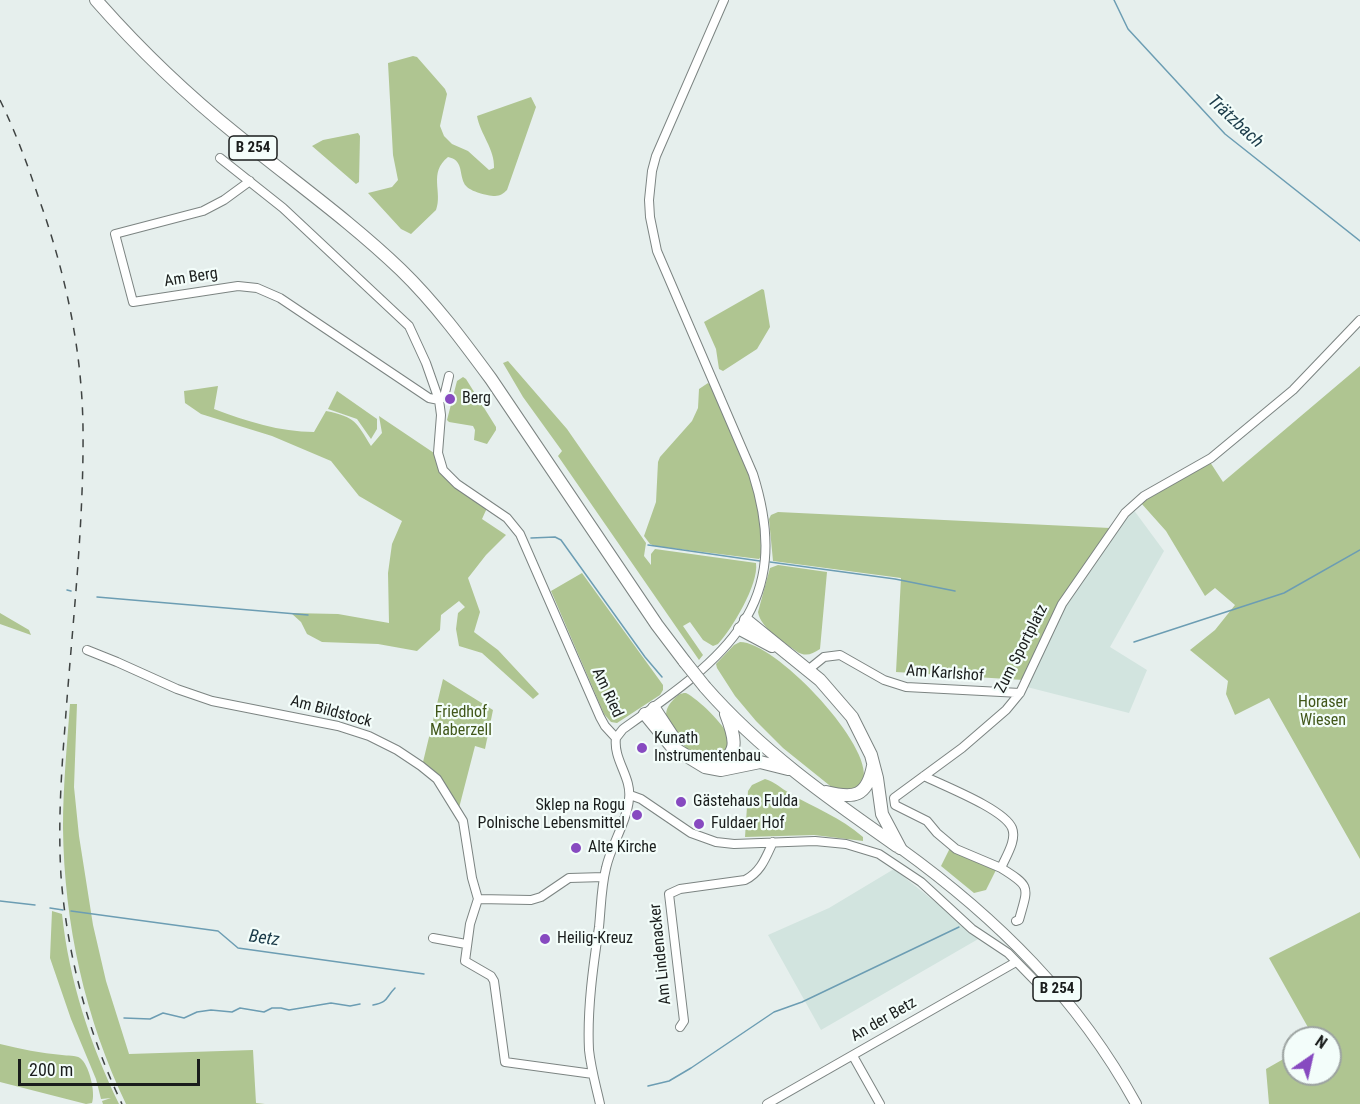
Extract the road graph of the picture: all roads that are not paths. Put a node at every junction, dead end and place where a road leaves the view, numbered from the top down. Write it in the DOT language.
graph roads {
  1 [pos="96,0"];
  2 [pos="724,0"];
  3 [pos="220,158"];
  4 [pos="250,181"];
  5 [pos="1360,320"];
  6 [pos="448,376"];
  7 [pos="439,400"];
  8 [pos="743,625"];
  9 [pos="87,650"];
  10 [pos="808,670"];
  11 [pos="1020,693"];
  12 [pos="724,708"];
  13 [pos="650,711"];
  14 [pos="616,738"];
  15 [pos="873,765"];
  16 [pos="710,768"];
  17 [pos="795,772"];
  18 [pos="924,776"];
  19 [pos="818,790"];
  20 [pos="630,795"];
  21 [pos="772,842"];
  22 [pos="900,848"];
  23 [pos="1001,868"];
  24 [pos="604,877"];
  25 [pos="478,899"];
  26 [pos="1016,921"];
  27 [pos="433,938"];
  28 [pos="466,944"];
  29 [pos="1016,962"];
  30 [pos="1046,992"];
  31 [pos="680,1027"];
  32 [pos="853,1056"];
  33 [pos="593,1074"];
  34 [pos="770,1103"];
  35 [pos="600,1104"];
  36 [pos="880,1104"];
  37 [pos="1136,1104"];
  1 -- 12 [label="highway, B 254, bridge"];
  2 -- 8 [label="street"];
  3 -- 4 [label="street"];
  4 -- 7 [label="street"];
  4 -- 7 [label="street, Am Berg"];
  5 -- 11 [label="street, Zum Sportplatz"];
  6 -- 7 [label="street"];
  7 -- 14 [label="street, Am Ried"];
  8 -- 10 [label="highway"];
  8 -- 13 [label="street"];
  9 -- 25 [label="street, Am Bildstock"];
  10 -- 11 [label="street, Am Karlshof"];
  10 -- 15 [label="highway"];
  11 -- 18 [label="street, Zum Sportplatz"];
  12 -- 16 [label="highway"];
  12 -- 17 [label="highway, B 254"];
  13 -- 14 [label="street"];
  13 -- 16 [label="highway"];
  14 -- 20 [label="street, Am Ried"];
  15 -- 19 [label="highway"];
  15 -- 22 [label="highway"];
  16 -- 17 [label="highway"];
  17 -- 19 [label="highway, B 254"];
  18 -- 23 [label="street"];
  18 -- 23 [label="street, Zum Sportplatz"];
  19 -- 22 [label="highway, B 254"];
  20 -- 21 [label="street"];
  20 -- 24 [label="street"];
  21 -- 29 [label="street"];
  21 -- 31 [label="street, Am Lindenacker"];
  22 -- 37 [label="main road, B 254"];
  23 -- 26 [label="street"];
  24 -- 25 [label="street"];
  24 -- 33 [label="street"];
  25 -- 28 [label="street"];
  27 -- 28 [label="street"];
  28 -- 33 [label="street"];
  29 -- 30 [label="street"];
  29 -- 32 [label="street, An der Betz"];
  32 -- 34 [label="street, An der Betz"];
  32 -- 36 [label="street"];
  33 -- 35 [label="street"];
}
